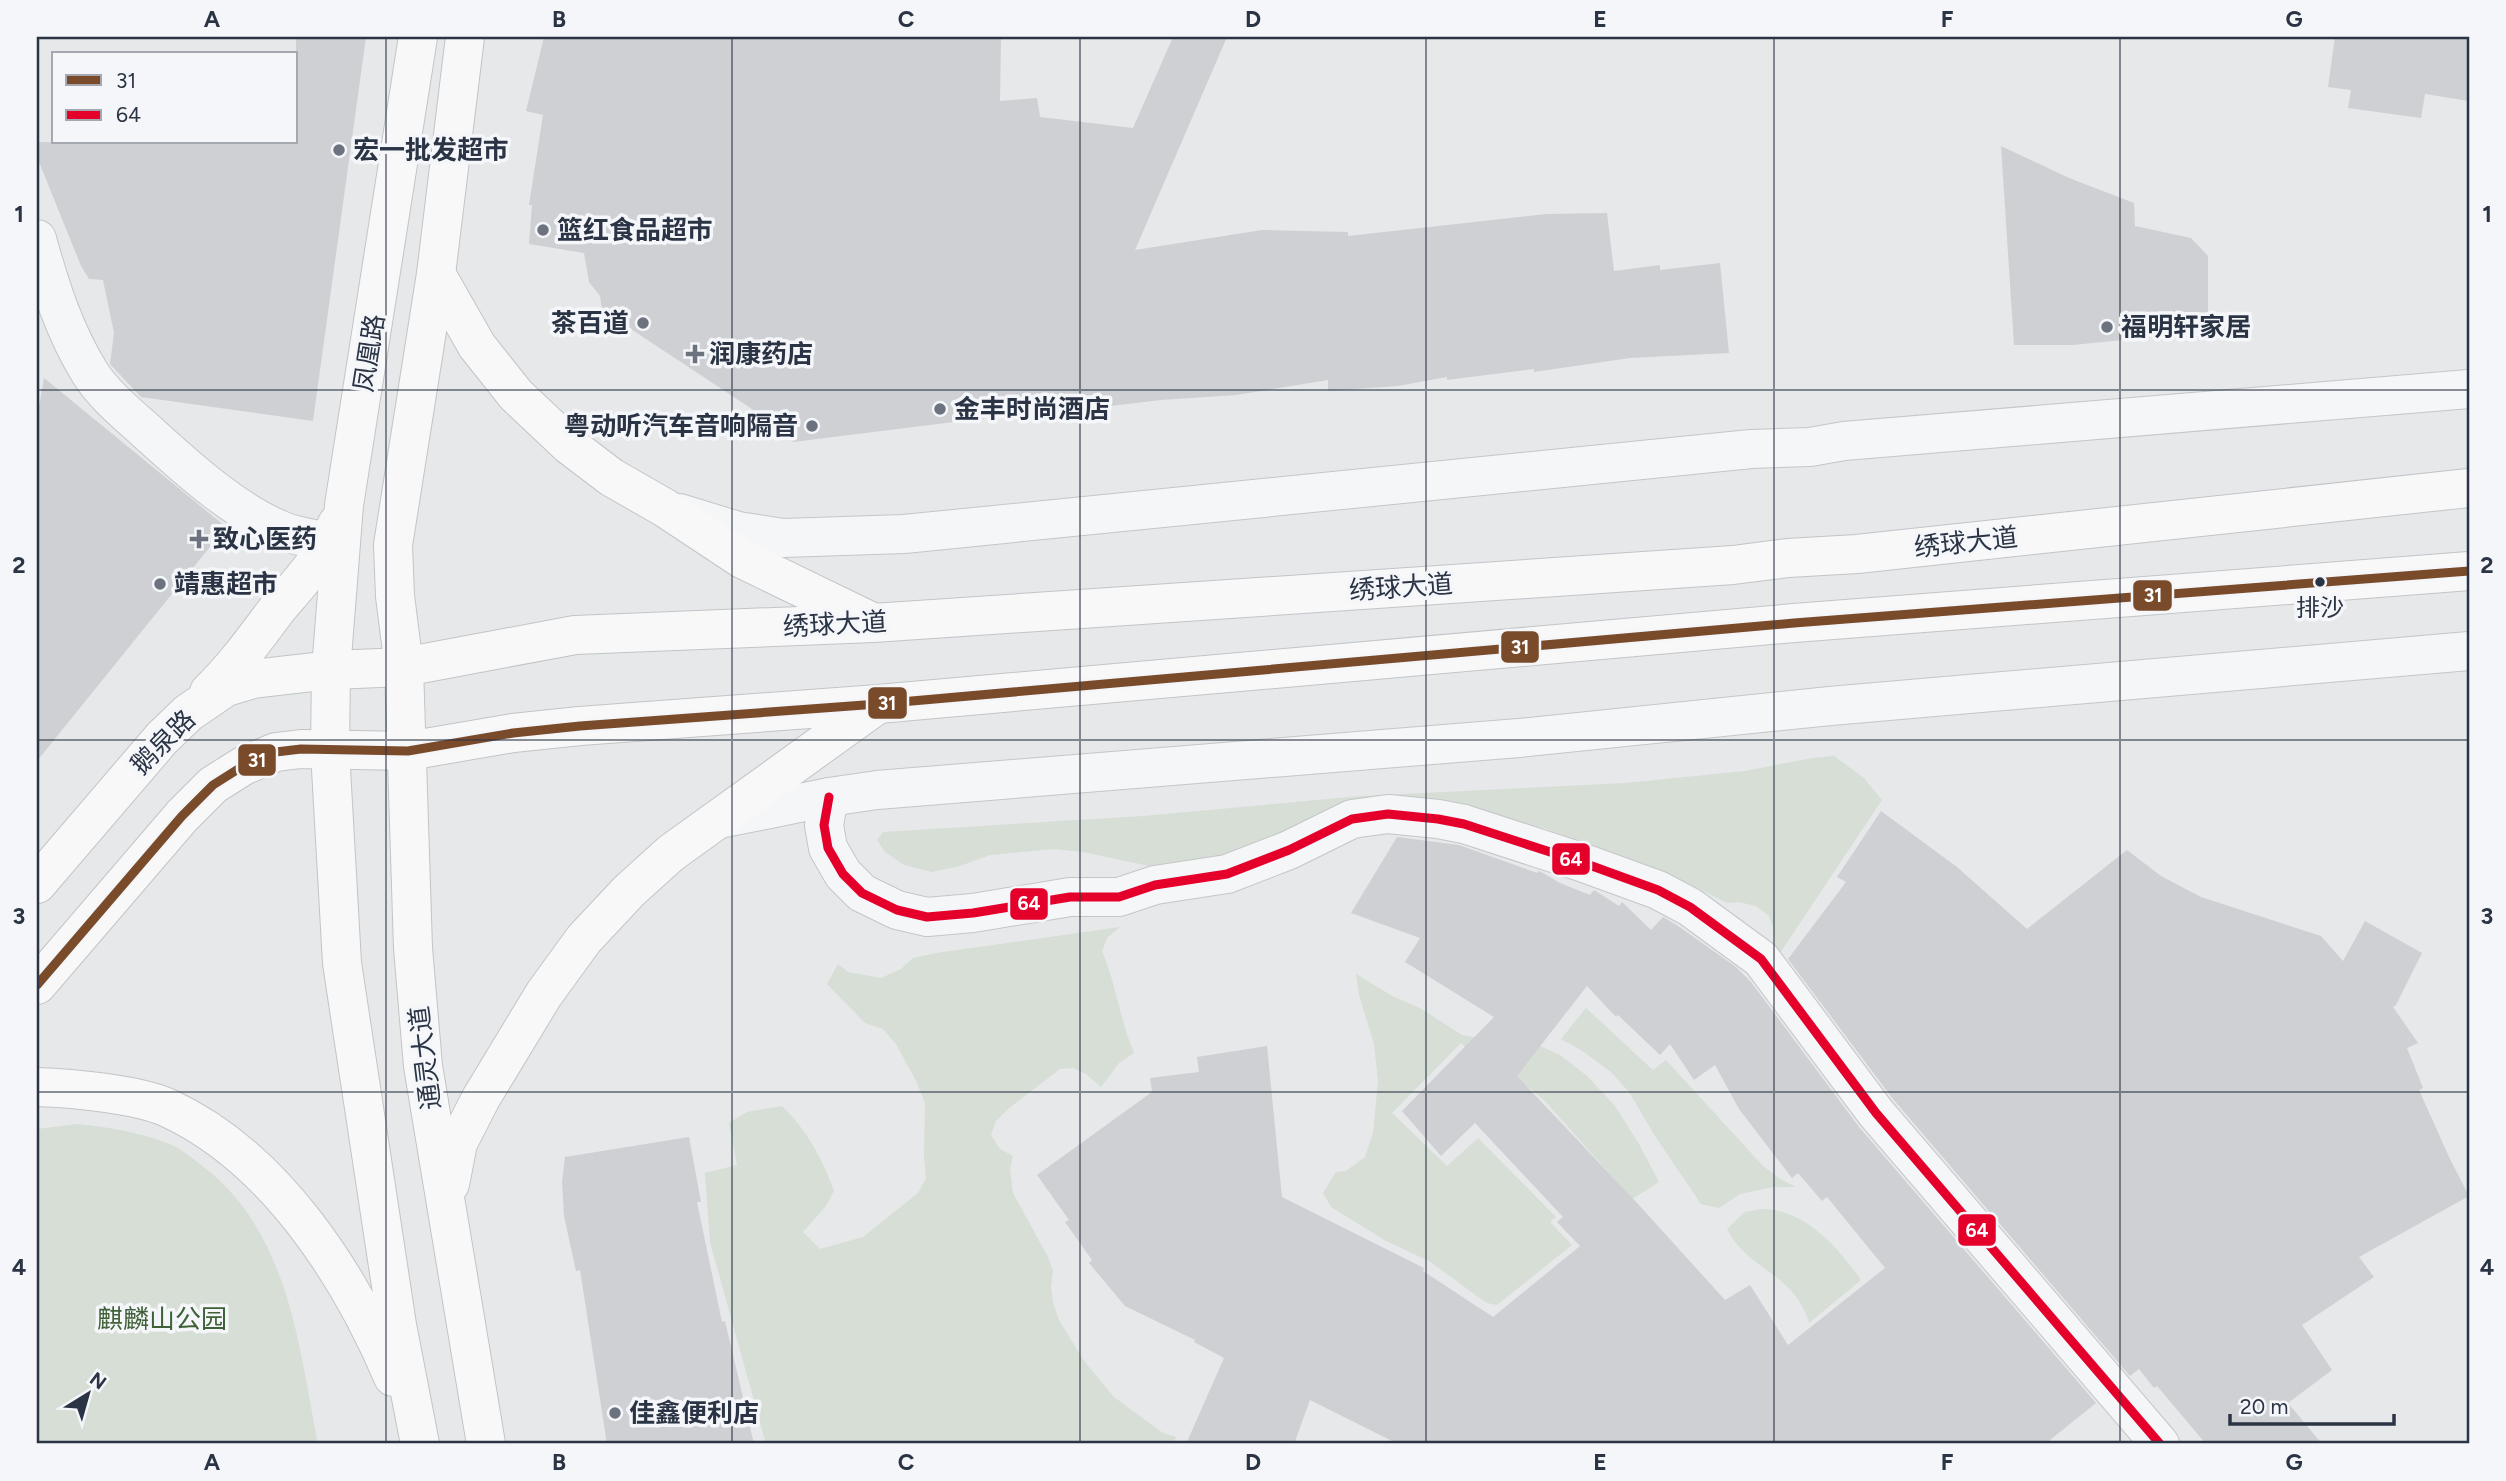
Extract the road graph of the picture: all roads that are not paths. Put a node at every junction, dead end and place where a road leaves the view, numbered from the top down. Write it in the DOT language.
graph roads {
  1 [pos="418,37"];
  2 [pos="465,37"];
  3 [pos="37,239"];
  4 [pos="436,274"];
  5 [pos="2469,389"];
  6 [pos="2469,488"];
  7 [pos="344,505"];
  8 [pos="665,508"];
  9 [pos="330,541"];
  10 [pos="2469,570"];
  11 [pos="873,623"];
  12 [pos="2469,651"];
  13 [pos="404,667"];
  14 [pos="331,670"];
  15 [pos="878,705"];
  16 [pos="188,713"];
  17 [pos="330,751"];
  18 [pos="408,751"];
  19 [pos="829,797"];
  20 [pos="720,819"];
  21 [pos="37,884"];
  22 [pos="37,985"];
  23 [pos="37,1087"];
  24 [pos="446,1207"];
  25 [pos="420,1444"];
  26 [pos="486,1444"];
  27 [pos="2160,1444"];
  1 -- 7 [label="main road, 凤凰路"];
  2 -- 4 [label="main road, 凤凰路"];
  3 -- 9 [label="street"];
  4 -- 8 [label="main road"];
  4 -- 13 [label="main road, 凤凰路"];
  5 -- 8 [label="street"];
  6 -- 11 [label="main road, 绣球大道"];
  7 -- 9 [label="main road"];
  7 -- 14 [label="main road, 凤凰路"];
  8 -- 11 [label="main road"];
  9 -- 16 [label="main road"];
  10 -- 15 [label="main road"];
  11 -- 13 [label="main road, 绣球大道"];
  12 -- 19 [label="street"];
  13 -- 14 [label="main road, 绣球大道"];
  13 -- 18 [label="main road, 通灵大道"];
  14 -- 16 [label="main road, 鹅泉路"];
  14 -- 17 [label="main road"];
  15 -- 18 [label="main road"];
  15 -- 20 [label="main road"];
  16 -- 21 [label="main road, 鹅泉路"];
  17 -- 18 [label="main road"];
  17 -- 22 [label="main road"];
  17 -- 25 [label="main road"];
  18 -- 24 [label="main road, 通灵大道"];
  19 -- 20 [label="street"];
  19 -- 27 [label="street"];
  20 -- 24 [label="main road"];
  23 -- 25 [label="main road"];
  24 -- 26 [label="main road, 通灵大道"];
}
